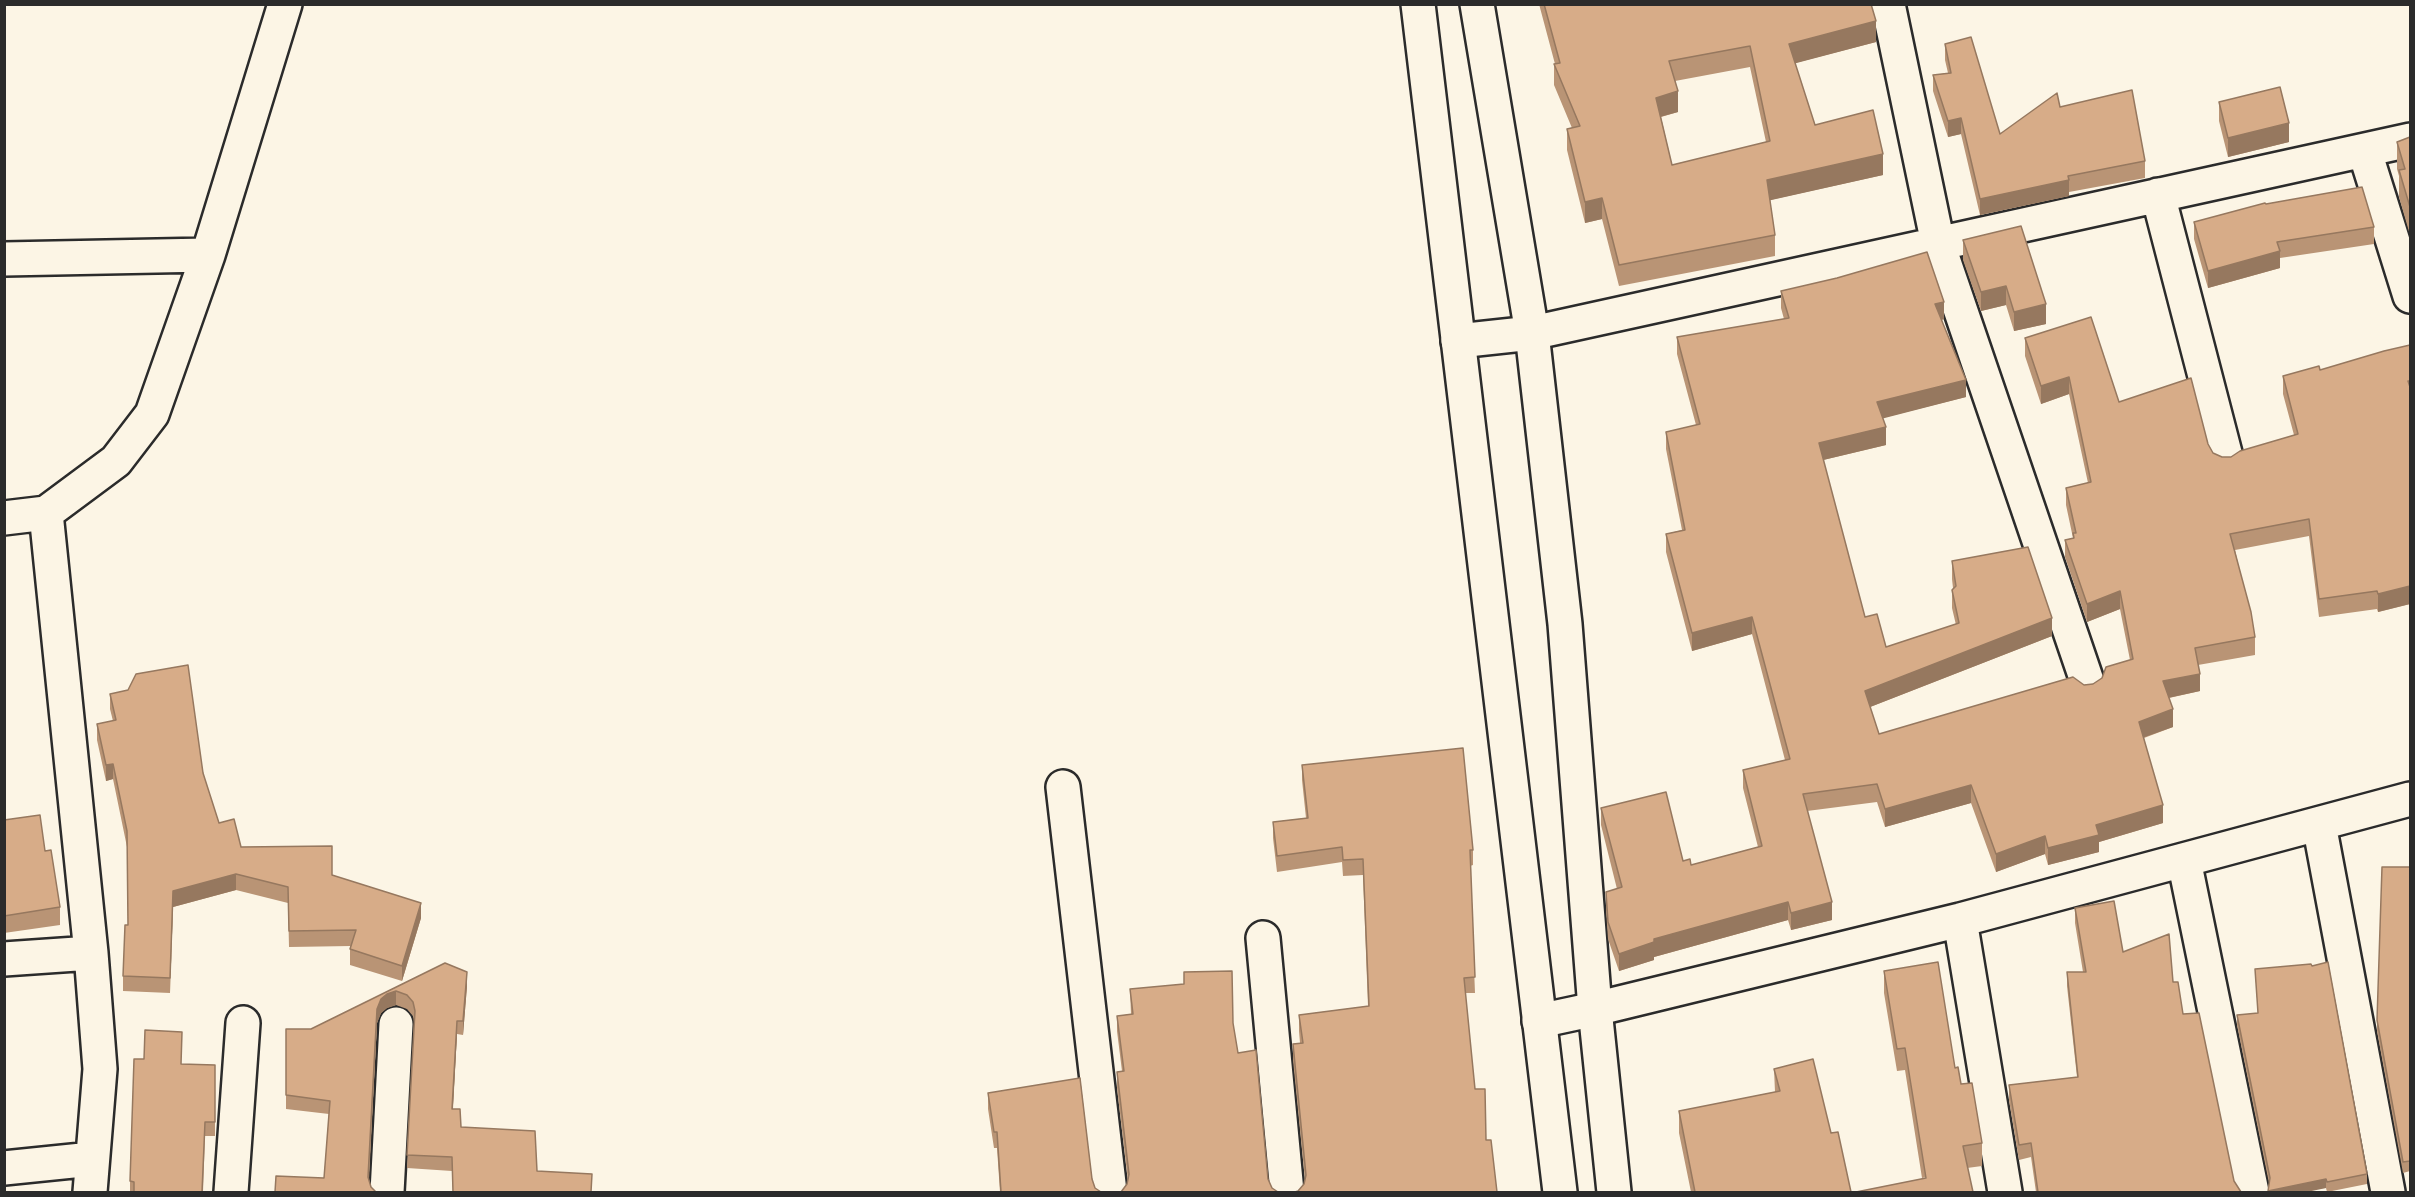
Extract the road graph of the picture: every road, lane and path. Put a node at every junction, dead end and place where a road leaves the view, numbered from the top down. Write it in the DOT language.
graph roads {
  1 [pos="285,4"];
  2 [pos="1418,4"];
  3 [pos="1477,4"];
  4 [pos="1888,4"];
  5 [pos="2410,140"];
  6 [pos="2365,152"];
  7 [pos="2158,195"];
  8 [pos="1938,244"];
  9 [pos="208,255"];
  10 [pos="4,259"];
  11 [pos="2410,296"];
  12 [pos="1532,333"];
  13 [pos="1458,341"];
  14 [pos="2226,457"];
  15 [pos="46,513"];
  16 [pos="4,518"];
  17 [pos="2088,684"];
  18 [pos="1063,787"];
  19 [pos="2410,799"];
  20 [pos="2319,824"];
  21 [pos="2184,860"];
  22 [pos="1960,920"];
  23 [pos="1263,938"];
  24 [pos="91,953"];
  25 [pos="4,959"];
  26 [pos="1595,1009"];
  27 [pos="1539,1021"];
  28 [pos="243,1023"];
  29 [pos="396,1024"];
  30 [pos="92,1160"];
  31 [pos="4,1168"];
  32 [pos="90,1192"];
  33 [pos="231,1192"];
  34 [pos="387,1192"];
  35 [pos="1110,1192"];
  36 [pos="1287,1192"];
  37 [pos="1560,1192"];
  38 [pos="1614,1192"];
  39 [pos="2005,1192"];
  40 [pos="2252,1192"];
  41 [pos="2388,1192"];
  1 -- 9 [label="street"];
  2 -- 13 [label="street"];
  3 -- 12 [label="street"];
  4 -- 8 [label="street"];
  5 -- 6 [label="street"];
  6 -- 7 [label="street"];
  6 -- 11 [label="street"];
  7 -- 8 [label="street"];
  7 -- 14 [label="street"];
  8 -- 12 [label="street"];
  8 -- 17 [label="street"];
  9 -- 10 [label="street"];
  9 -- 15 [label="street"];
  12 -- 13 [label="street"];
  12 -- 26 [label="street"];
  13 -- 27 [label="street"];
  15 -- 16 [label="street"];
  15 -- 24 [label="street"];
  18 -- 35 [label="street"];
  19 -- 20 [label="street"];
  20 -- 21 [label="street"];
  20 -- 41 [label="street"];
  21 -- 22 [label="street"];
  21 -- 40 [label="street"];
  22 -- 26 [label="street"];
  22 -- 39 [label="street"];
  23 -- 36 [label="street"];
  24 -- 25 [label="street"];
  24 -- 30 [label="street"];
  26 -- 27 [label="street"];
  26 -- 38 [label="street"];
  27 -- 37 [label="street"];
  28 -- 33 [label="street"];
  29 -- 34 [label="street"];
  30 -- 31 [label="street"];
  30 -- 32 [label="street"];
}
